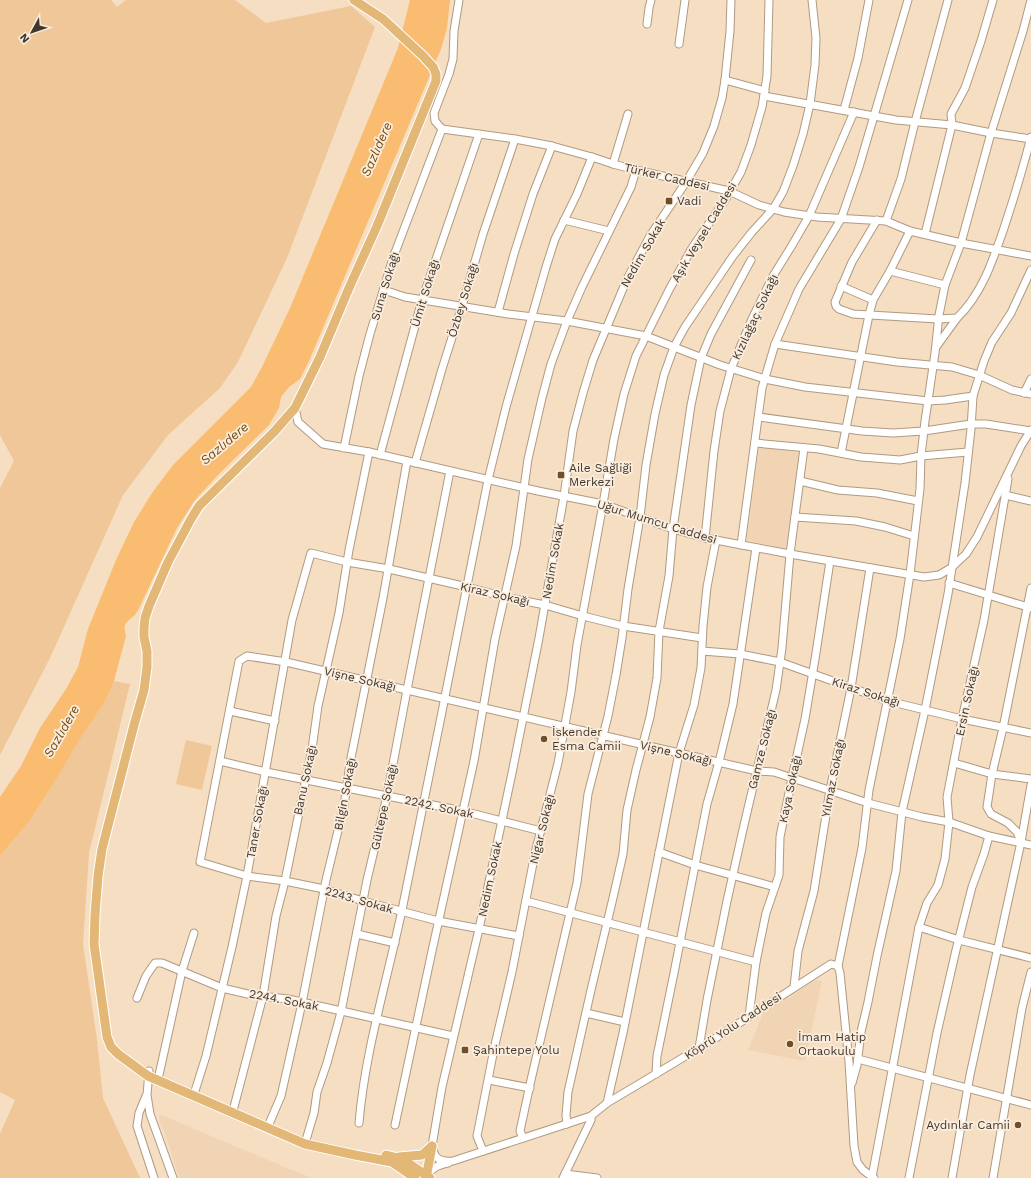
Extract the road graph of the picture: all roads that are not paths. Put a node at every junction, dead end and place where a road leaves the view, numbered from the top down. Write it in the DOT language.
graph roads {
  1 [pos="354,0"];
  2 [pos="459,0"];
  3 [pos="651,0"];
  4 [pos="685,0"];
  5 [pos="731,0"];
  6 [pos="769,0"];
  7 [pos="812,0"];
  8 [pos="869,0"];
  9 [pos="908,0"];
  10 [pos="948,0"];
  11 [pos="992,0"];
  12 [pos="1031,0"];
  13 [pos="647,24"];
  14 [pos="679,44"];
  15 [pos="725,80"];
  16 [pos="764,94"];
  17 [pos="810,104"];
  18 [pos="844,110"];
  19 [pos="854,112"];
  20 [pos="628,114"];
  21 [pos="875,116"];
  22 [pos="915,122"];
  23 [pos="952,125"];
  24 [pos="442,129"];
  25 [pos="991,133"];
  26 [pos="479,134"];
  27 [pos="1031,138"];
  28 [pos="515,139"];
  29 [pos="552,146"];
  30 [pos="592,157"];
  31 [pos="613,164"];
  32 [pos="636,170"];
  33 [pos="686,182"];
  34 [pos="729,191"];
  35 [pos="772,209"];
  36 [pos="809,216"];
  37 [pos="841,219"];
  38 [pos="564,220"];
  39 [pos="877,220"];
  40 [pos="886,221"];
  41 [pos="609,231"];
  42 [pos="910,231"];
  43 [pos="925,234"];
  44 [pos="961,243"];
  45 [pos="997,249"];
  46 [pos="1031,256"];
  47 [pos="751,260"];
  48 [pos="1031,270"];
  49 [pos="890,271"];
  50 [pos="945,285"];
  51 [pos="841,286"];
  52 [pos="384,290"];
  53 [pos="422,300"];
  54 [pos="873,300"];
  55 [pos="462,306"];
  56 [pos="498,312"];
  57 [pos="869,316"];
  58 [pos="532,317"];
  59 [pos="957,318"];
  60 [pos="938,319"];
  61 [pos="567,321"];
  62 [pos="606,328"];
  63 [pos="646,336"];
  64 [pos="775,344"];
  65 [pos="674,347"];
  66 [pos="936,347"];
  67 [pos="862,357"];
  68 [pos="701,358"];
  69 [pos="933,365"];
  70 [pos="731,369"];
  71 [pos="979,375"];
  72 [pos="765,379"];
  73 [pos="1031,379"];
  74 [pos="854,393"];
  75 [pos="1028,393"];
  76 [pos="973,396"];
  77 [pos="928,401"];
  78 [pos="295,408"];
  79 [pos="758,416"];
  80 [pos="971,424"];
  81 [pos="847,429"];
  82 [pos="924,431"];
  83 [pos="1031,431"];
  84 [pos="755,442"];
  85 [pos="344,448"];
  86 [pos="804,448"];
  87 [pos="369,452"];
  88 [pos="968,452"];
  89 [pos="841,454"];
  90 [pos="380,455"];
  91 [pos="921,456"];
  92 [pos="407,461"];
  93 [pos="416,463"];
  94 [pos="450,471"];
  95 [pos="1010,471"];
  96 [pos="488,480"];
  97 [pos="800,481"];
  98 [pos="524,488"];
  99 [pos="1005,495"];
  100 [pos="564,496"];
  101 [pos="918,501"];
  102 [pos="1031,501"];
  103 [pos="603,504"];
  104 [pos="640,517"];
  105 [pos="795,517"];
  106 [pos="673,529"];
  107 [pos="914,536"];
  108 [pos="705,538"];
  109 [pos="716,540"];
  110 [pos="741,545"];
  111 [pos="756,548"];
  112 [pos="311,553"];
  113 [pos="790,554"];
  114 [pos="830,561"];
  115 [pos="347,562"];
  116 [pos="870,568"];
  117 [pos="951,568"];
  118 [pos="389,569"];
  119 [pos="910,574"];
  120 [pos="429,579"];
  121 [pos="949,583"];
  122 [pos="467,587"];
  123 [pos="1031,588"];
  124 [pos="988,596"];
  125 [pos="505,597"];
  126 [pos="545,605"];
  127 [pos="1029,607"];
  128 [pos="582,616"];
  129 [pos="623,626"];
  130 [pos="659,631"];
  131 [pos="702,638"];
  132 [pos="702,650"];
  133 [pos="740,654"];
  134 [pos="286,662"];
  135 [pos="780,662"];
  136 [pos="326,671"];
  137 [pos="813,674"];
  138 [pos="367,681"];
  139 [pos="851,688"];
  140 [pos="407,690"];
  141 [pos="444,699"];
  142 [pos="888,701"];
  143 [pos="483,708"];
  144 [pos="925,710"];
  145 [pos="230,711"];
  146 [pos="523,717"];
  147 [pos="962,719"];
  148 [pos="275,721"];
  149 [pos="565,727"];
  150 [pos="1003,728"];
  151 [pos="1031,734"];
  152 [pos="603,736"];
  153 [pos="642,745"];
  154 [pos="679,753"];
  155 [pos="220,761"];
  156 [pos="719,762"];
  157 [pos="954,763"];
  158 [pos="757,771"];
  159 [pos="266,772"];
  160 [pos="992,774"];
  161 [pos="792,778"];
  162 [pos="1031,779"];
  163 [pos="305,780"];
  164 [pos="1031,785"];
  165 [pos="347,787"];
  166 [pos="830,790"];
  167 [pos="388,796"];
  168 [pos="424,803"];
  169 [pos="868,803"];
  170 [pos="463,811"];
  171 [pos="902,812"];
  172 [pos="502,821"];
  173 [pos="950,822"];
  174 [pos="541,831"];
  175 [pos="988,836"];
  176 [pos="1021,842"];
  177 [pos="1031,844"];
  178 [pos="659,852"];
  179 [pos="695,865"];
  180 [pos="733,875"];
  181 [pos="247,876"];
  182 [pos="284,881"];
  183 [pos="775,887"];
  184 [pos="324,889"];
  185 [pos="363,901"];
  186 [pos="526,901"];
  187 [pos="401,912"];
  188 [pos="570,913"];
  189 [pos="438,921"];
  190 [pos="607,923"];
  191 [pos="919,927"];
  192 [pos="479,929"];
  193 [pos="643,932"];
  194 [pos="194,933"];
  195 [pos="357,934"];
  196 [pos="519,936"];
  197 [pos="959,940"];
  198 [pos="680,942"];
  199 [pos="395,943"];
  200 [pos="997,949"];
  201 [pos="717,952"];
  202 [pos="1031,958"];
  203 [pos="756,962"];
  204 [pos="838,966"];
  205 [pos="182,971"];
  206 [pos="1031,972"];
  207 [pos="794,987"];
  208 [pos="222,988"];
  209 [pos="263,996"];
  210 [pos="137,998"];
  211 [pos="302,1002"];
  212 [pos="341,1012"];
  213 [pos="586,1012"];
  214 [pos="749,1016"];
  215 [pos="376,1019"];
  216 [pos="625,1022"];
  217 [pos="415,1028"];
  218 [pos="453,1036"];
  219 [pos="699,1048"];
  220 [pos="858,1059"];
  221 [pos="892,1068"];
  222 [pos="148,1073"];
  223 [pos="656,1074"];
  224 [pos="159,1076"];
  225 [pos="929,1078"];
  226 [pos="489,1080"];
  227 [pos="530,1088"];
  228 [pos="850,1088"];
  229 [pos="968,1088"];
  230 [pos="195,1091"];
  231 [pos="147,1095"];
  232 [pos="1007,1099"];
  233 [pos="607,1103"];
  234 [pos="1031,1106"];
  235 [pos="234,1107"];
  236 [pos="591,1116"];
  237 [pos="359,1123"];
  238 [pos="269,1124"];
  239 [pos="567,1124"];
  240 [pos="395,1125"];
  241 [pos="523,1138"];
  242 [pos="306,1140"];
  243 [pos="432,1146"];
  244 [pos="483,1151"];
  245 [pos="395,1157"];
  246 [pos="456,1160"];
  247 [pos="402,1168"];
  248 [pos="564,1176"];
  249 [pos="426,1177"];
  250 [pos="873,1177"];
  251 [pos="154,1178"];
  252 [pos="173,1178"];
  253 [pos="405,1178"];
  254 [pos="415,1178"];
  255 [pos="597,1178"];
  256 [pos="909,1178"];
  257 [pos="952,1178"];
  258 [pos="993,1178"];
  1 -- 78 [label="main road"];
  2 -- 24 [label="street"];
  3 -- 13 [label="street"];
  4 -- 14 [label="street"];
  5 -- 15 [label="street, Nedim Sokak"];
  6 -- 16 [label="street, Aşık Veysel Caddesi"];
  7 -- 17 [label="street"];
  8 -- 18 [label="street"];
  9 -- 21 [label="street"];
  10 -- 22 [label="street"];
  11 -- 23 [label="street"];
  12 -- 25 [label="street"];
  15 -- 16 [label="street"];
  15 -- 33 [label="street, Nedim Sokak"];
  16 -- 17 [label="street"];
  16 -- 34 [label="street, Aşık Veysel Caddesi"];
  17 -- 18 [label="street"];
  17 -- 35 [label="street"];
  18 -- 19 [label="street"];
  19 -- 21 [label="street"];
  19 -- 36 [label="street, Kızılağaç Sokağı"];
  20 -- 31 [label="street"];
  21 -- 22 [label="street"];
  21 -- 37 [label="street"];
  22 -- 23 [label="street"];
  22 -- 40 [label="street"];
  23 -- 25 [label="street"];
  23 -- 43 [label="street"];
  24 -- 26 [label="street, Türker Caddesi"];
  24 -- 52 [label="street, Suna Sokağı"];
  25 -- 27 [label="street"];
  25 -- 44 [label="street"];
  26 -- 28 [label="street, Türker Caddesi"];
  26 -- 53 [label="street, Ümit Sokağı"];
  27 -- 45 [label="street"];
  28 -- 29 [label="street, Türker Caddesi"];
  28 -- 55 [label="street, Özbey Sokağı"];
  29 -- 30 [label="street, Türker Caddesi"];
  29 -- 56 [label="street"];
  30 -- 31 [label="street, Türker Caddesi"];
  30 -- 38 [label="street"];
  31 -- 32 [label="street, Türker Caddesi"];
  32 -- 33 [label="street, Türker Caddesi"];
  32 -- 41 [label="street"];
  33 -- 34 [label="street, Türker Caddesi"];
  33 -- 62 [label="street, Nedim Sokak"];
  34 -- 35 [label="street, Türker Caddesi"];
  34 -- 63 [label="street, Aşık Veysel Caddesi"];
  35 -- 36 [label="street, Türker Caddesi"];
  35 -- 65 [label="street"];
  36 -- 37 [label="street, Türker Caddesi"];
  36 -- 70 [label="street, Kızılağaç Sokağı"];
  37 -- 39 [label="street, Türker Caddesi"];
  37 -- 64 [label="street"];
  38 -- 41 [label="street"];
  38 -- 58 [label="street"];
  39 -- 40 [label="street, Türker Caddesi"];
  39 -- 51 [label="street"];
  40 -- 42 [label="street, Türker Caddesi"];
  41 -- 61 [label="street"];
  42 -- 43 [label="street, Türker Caddesi"];
  42 -- 49 [label="street"];
  43 -- 44 [label="street, Türker Caddesi"];
  44 -- 45 [label="street, Türker Caddesi"];
  44 -- 50 [label="street"];
  45 -- 46 [label="street, Türker Caddesi"];
  45 -- 59 [label="street"];
  47 -- 68 [label="street"];
  48 -- 71 [label="street"];
  49 -- 50 [label="street"];
  49 -- 54 [label="street"];
  50 -- 60 [label="street"];
  51 -- 54 [label="street"];
  51 -- 57 [label="street"];
  52 -- 53 [label="street"];
  52 -- 85 [label="street, Suna Sokağı"];
  53 -- 55 [label="street"];
  53 -- 90 [label="street, Ümit Sokağı"];
  54 -- 57 [label="street"];
  55 -- 56 [label="street"];
  55 -- 93 [label="street, Özbey Sokağı"];
  56 -- 58 [label="street"];
  57 -- 60 [label="street"];
  57 -- 67 [label="street"];
  58 -- 61 [label="street"];
  58 -- 96 [label="street"];
  59 -- 60 [label="street"];
  59 -- 66 [label="street"];
  60 -- 66 [label="street"];
  61 -- 62 [label="street"];
  61 -- 98 [label="street"];
  62 -- 63 [label="street"];
  62 -- 100 [label="street, Nedim Sokak"];
  63 -- 65 [label="street"];
  63 -- 103 [label="street, Aşık Veysel Caddesi"];
  64 -- 67 [label="street"];
  64 -- 72 [label="street"];
  65 -- 68 [label="street"];
  65 -- 104 [label="street"];
  66 -- 69 [label="street"];
  67 -- 69 [label="street"];
  67 -- 74 [label="street"];
  68 -- 70 [label="street"];
  68 -- 106 [label="street"];
  69 -- 71 [label="street"];
  69 -- 77 [label="street"];
  70 -- 72 [label="street"];
  70 -- 108 [label="street, Kızılağaç Sokağı"];
  71 -- 75 [label="street"];
  71 -- 76 [label="street"];
  72 -- 74 [label="street"];
  72 -- 79 [label="street"];
  73 -- 75 [label="street"];
  74 -- 77 [label="street"];
  74 -- 81 [label="street"];
  76 -- 77 [label="street"];
  76 -- 80 [label="street"];
  77 -- 82 [label="street"];
  78 -- 85 [label="street, Uğur Mumcu Caddesi"];
  78 -- 222 [label="main road"];
  79 -- 81 [label="street"];
  79 -- 84 [label="street"];
  80 -- 82 [label="street"];
  80 -- 83 [label="street"];
  80 -- 88 [label="street"];
  81 -- 82 [label="street"];
  81 -- 89 [label="street"];
  82 -- 91 [label="street"];
  83 -- 95 [label="street, Uğur Mumcu Caddesi"];
  84 -- 86 [label="street"];
  84 -- 110 [label="street"];
  85 -- 87 [label="street, Uğur Mumcu Caddesi"];
  86 -- 89 [label="street"];
  86 -- 97 [label="street, Gamze Sokağı"];
  87 -- 90 [label="street, Uğur Mumcu Caddesi"];
  87 -- 115 [label="street, Banu Sokağı"];
  88 -- 91 [label="street"];
  88 -- 117 [label="street"];
  89 -- 91 [label="street"];
  90 -- 92 [label="street, Uğur Mumcu Caddesi"];
  91 -- 101 [label="street"];
  92 -- 93 [label="street, Uğur Mumcu Caddesi"];
  92 -- 118 [label="street, Bilgin Sokağı"];
  93 -- 94 [label="street, Uğur Mumcu Caddesi"];
  94 -- 96 [label="street, Uğur Mumcu Caddesi"];
  94 -- 120 [label="street, Gültepe Sokağı"];
  95 -- 99 [label="street, Ersin Sokağı"];
  95 -- 117 [label="street, Uğur Mumcu Caddesi"];
  96 -- 98 [label="street, Uğur Mumcu Caddesi"];
  96 -- 122 [label="street"];
  97 -- 101 [label="street"];
  97 -- 105 [label="street, Gamze Sokağı"];
  98 -- 100 [label="street, Uğur Mumcu Caddesi"];
  98 -- 125 [label="street"];
  99 -- 102 [label="street"];
  99 -- 124 [label="street, Ersin Sokağı"];
  100 -- 103 [label="street, Uğur Mumcu Caddesi"];
  100 -- 126 [label="street, Nedim Sokak"];
  101 -- 107 [label="street"];
  103 -- 104 [label="street, Uğur Mumcu Caddesi"];
  103 -- 128 [label="street, Nigar Sokağı"];
  104 -- 106 [label="street, Uğur Mumcu Caddesi"];
  104 -- 129 [label="street"];
  105 -- 107 [label="street"];
  105 -- 113 [label="street, Gamze Sokağı"];
  106 -- 108 [label="street, Uğur Mumcu Caddesi"];
  106 -- 130 [label="street"];
  107 -- 119 [label="street"];
  108 -- 109 [label="street, Uğur Mumcu Caddesi"];
  109 -- 110 [label="street, Uğur Mumcu Caddesi"];
  109 -- 131 [label="street"];
  110 -- 111 [label="street, Uğur Mumcu Caddesi"];
  111 -- 113 [label="street, Uğur Mumcu Caddesi"];
  111 -- 133 [label="street"];
  112 -- 115 [label="street, Kiraz Sokağı"];
  112 -- 134 [label="street, Taner Sokağı"];
  113 -- 114 [label="street, Uğur Mumcu Caddesi"];
  113 -- 135 [label="street, Gamze Sokağı"];
  114 -- 116 [label="street, Uğur Mumcu Caddesi"];
  114 -- 137 [label="street, Kaya Sokağı"];
  115 -- 118 [label="street, Kiraz Sokağı"];
  115 -- 136 [label="street, Banu Sokağı"];
  116 -- 119 [label="street, Uğur Mumcu Caddesi"];
  116 -- 139 [label="street, Yılmaz Sokağı"];
  117 -- 119 [label="street, Uğur Mumcu Caddesi"];
  117 -- 121 [label="street"];
  118 -- 120 [label="street, Kiraz Sokağı"];
  118 -- 138 [label="street, Bilgin Sokağı"];
  119 -- 142 [label="street"];
  120 -- 122 [label="street, Kiraz Sokağı"];
  120 -- 140 [label="street, Gültepe Sokağı"];
  121 -- 124 [label="street"];
  121 -- 144 [label="street"];
  122 -- 125 [label="street, Kiraz Sokağı"];
  122 -- 141 [label="street"];
  123 -- 127 [label="street"];
  124 -- 127 [label="street"];
  124 -- 147 [label="street, Ersin Sokağı"];
  125 -- 126 [label="street, Kiraz Sokağı"];
  125 -- 143 [label="street"];
  126 -- 128 [label="street, Kiraz Sokağı"];
  126 -- 146 [label="street, Nedim Sokak"];
  127 -- 150 [label="street"];
  128 -- 129 [label="street, Kiraz Sokağı"];
  128 -- 149 [label="street, Nigar Sokağı"];
  129 -- 130 [label="street, Kiraz Sokağı"];
  129 -- 152 [label="street"];
  130 -- 131 [label="street, Kiraz Sokağı"];
  130 -- 153 [label="street"];
  131 -- 132 [label="street"];
  132 -- 133 [label="street, Kiraz Sokağı"];
  132 -- 154 [label="street"];
  133 -- 135 [label="street, Kiraz Sokağı"];
  133 -- 156 [label="street"];
  134 -- 136 [label="street, Vişne Sokağı"];
  134 -- 145 [label="street, Vişne Sokağı"];
  134 -- 148 [label="street, Taner Sokağı"];
  135 -- 137 [label="street, Kiraz Sokağı"];
  135 -- 158 [label="street, Gamze Sokağı"];
  136 -- 138 [label="street, Vişne Sokağı"];
  136 -- 163 [label="street, Banu Sokağı"];
  137 -- 139 [label="street, Kiraz Sokağı"];
  137 -- 161 [label="street, Kaya Sokağı"];
  138 -- 140 [label="street, Vişne Sokağı"];
  138 -- 165 [label="street, Bilgin Sokağı"];
  139 -- 142 [label="street, Kiraz Sokağı"];
  139 -- 166 [label="street, Yılmaz Sokağı"];
  140 -- 141 [label="street, Vişne Sokağı"];
  140 -- 167 [label="street, Gültepe Sokağı"];
  141 -- 143 [label="street, Vişne Sokağı"];
  141 -- 168 [label="street"];
  142 -- 144 [label="street, Kiraz Sokağı"];
  142 -- 169 [label="street"];
  143 -- 146 [label="street, Vişne Sokağı"];
  143 -- 170 [label="street"];
  144 -- 147 [label="street, Kiraz Sokağı"];
  144 -- 171 [label="street"];
  145 -- 148 [label="street"];
  145 -- 155 [label="street"];
  146 -- 149 [label="street, Vişne Sokağı"];
  146 -- 172 [label="street, Nedim Sokak"];
  147 -- 150 [label="street, Kiraz Sokağı"];
  147 -- 157 [label="street, Ersin Sokağı"];
  148 -- 159 [label="street, Taner Sokağı"];
  149 -- 152 [label="street, Vişne Sokağı"];
  149 -- 174 [label="street, Nigar Sokağı"];
  150 -- 151 [label="street, Kiraz Sokağı"];
  150 -- 160 [label="street"];
  152 -- 153 [label="street, Vişne Sokağı"];
  152 -- 188 [label="street"];
  153 -- 154 [label="street, Vişne Sokağı"];
  153 -- 190 [label="street"];
  154 -- 156 [label="street, Vişne Sokağı"];
  154 -- 178 [label="street"];
  155 -- 159 [label="street, 2242. Sokak"];
  155 -- 181 [label="street, 2243. Sokak"];
  156 -- 158 [label="street, Vişne Sokağı"];
  156 -- 179 [label="street"];
  157 -- 160 [label="street"];
  157 -- 173 [label="street, Ersin Sokağı"];
  158 -- 161 [label="street, Vişne Sokağı"];
  158 -- 180 [label="street, Gamze Sokağı"];
  159 -- 163 [label="street, 2242. Sokak"];
  159 -- 181 [label="street, Taner Sokağı"];
  160 -- 162 [label="street"];
  160 -- 176 [label="street"];
  161 -- 166 [label="street, Vişne Sokağı"];
  161 -- 183 [label="street, Kaya Sokağı"];
  163 -- 165 [label="street, 2242. Sokak"];
  163 -- 182 [label="street, Banu Sokağı"];
  164 -- 176 [label="street"];
  165 -- 167 [label="street, 2242. Sokak"];
  165 -- 184 [label="street, Bilgin Sokağı"];
  166 -- 169 [label="street, Vişne Sokağı"];
  166 -- 207 [label="street, Yılmaz Sokağı"];
  167 -- 168 [label="street, 2242. Sokak"];
  167 -- 185 [label="street, Gültepe Sokağı"];
  168 -- 170 [label="street, 2242. Sokak"];
  168 -- 187 [label="street"];
  169 -- 171 [label="street, Vişne Sokağı"];
  169 -- 204 [label="street"];
  170 -- 172 [label="street, 2242. Sokak"];
  170 -- 189 [label="street"];
  171 -- 173 [label="street, Vişne Sokağı"];
  171 -- 220 [label="street"];
  172 -- 174 [label="street, 2242. Sokak"];
  172 -- 192 [label="street, Nedim Sokak"];
  173 -- 175 [label="street, Vişne Sokağı"];
  173 -- 191 [label="street, Ersin Sokağı"];
  174 -- 186 [label="street, Nigar Sokağı"];
  175 -- 176 [label="street, Vişne Sokağı"];
  175 -- 197 [label="street"];
  176 -- 177 [label="street, Vişne Sokağı"];
  176 -- 200 [label="street"];
  178 -- 179 [label="street"];
  178 -- 193 [label="street"];
  179 -- 180 [label="street"];
  179 -- 198 [label="street"];
  180 -- 183 [label="street"];
  180 -- 201 [label="street, Gamze Sokağı"];
  181 -- 182 [label="street, 2243. Sokak"];
  181 -- 208 [label="street, Taner Sokağı"];
  182 -- 184 [label="street, 2243. Sokak"];
  182 -- 209 [label="street, Banu Sokağı"];
  183 -- 203 [label="street, Kaya Sokağı"];
  184 -- 185 [label="street, 2243. Sokak"];
  184 -- 211 [label="street, Bilgin Sokağı"];
  185 -- 187 [label="street, 2243. Sokak"];
  185 -- 195 [label="street, Gültepe Sokağı"];
  186 -- 188 [label="street"];
  186 -- 196 [label="street, Nigar Sokağı"];
  187 -- 189 [label="street, 2243. Sokak"];
  187 -- 199 [label="street"];
  188 -- 190 [label="street"];
  188 -- 227 [label="street"];
  189 -- 192 [label="street, 2243. Sokak"];
  189 -- 217 [label="street"];
  190 -- 193 [label="street"];
  190 -- 213 [label="street"];
  191 -- 197 [label="street"];
  191 -- 221 [label="street, Ersin Sokağı"];
  192 -- 196 [label="street, 2243. Sokak"];
  192 -- 218 [label="street, Nedim Sokak"];
  193 -- 198 [label="street"];
  193 -- 216 [label="street"];
  194 -- 205 [label="street"];
  195 -- 199 [label="street"];
  195 -- 212 [label="street, Gültepe Sokağı"];
  196 -- 226 [label="street, Nigar Sokağı"];
  197 -- 200 [label="street"];
  197 -- 225 [label="street"];
  198 -- 201 [label="street"];
  198 -- 223 [label="street"];
  199 -- 215 [label="street"];
  200 -- 202 [label="street"];
  200 -- 229 [label="street"];
  201 -- 203 [label="street"];
  201 -- 219 [label="street, Gamze Sokağı"];
  203 -- 214 [label="street, Kaya Sokağı"];
  204 -- 207 [label="street, Köprü Yolu Caddesi"];
  204 -- 228 [label="street"];
  205 -- 208 [label="street, 2244. Sokak"];
  205 -- 210 [label="street, 2244. Sokak"];
  205 -- 224 [label="street"];
  206 -- 232 [label="street"];
  207 -- 214 [label="street, Köprü Yolu Caddesi"];
  208 -- 209 [label="street, 2244. Sokak"];
  208 -- 230 [label="street, Taner Sokağı"];
  209 -- 211 [label="street, 2244. Sokak"];
  209 -- 235 [label="street, Banu Sokağı"];
  211 -- 212 [label="street, 2244. Sokak"];
  211 -- 238 [label="street, Bilgin Sokağı"];
  212 -- 215 [label="street, 2244. Sokak"];
  212 -- 242 [label="street, Gültepe Sokağı"];
  213 -- 216 [label="street"];
  213 -- 239 [label="street"];
  214 -- 219 [label="street, Köprü Yolu Caddesi"];
  215 -- 217 [label="street, 2244. Sokak"];
  215 -- 237 [label="street"];
  216 -- 233 [label="street"];
  217 -- 218 [label="street, 2244. Sokak"];
  217 -- 240 [label="street"];
  218 -- 243 [label="street, Nedim Sokak"];
  219 -- 223 [label="street, Köprü Yolu Caddesi"];
  220 -- 221 [label="street"];
  220 -- 228 [label="street"];
  221 -- 225 [label="street"];
  221 -- 250 [label="street, Ersin Sokağı"];
  222 -- 224 [label="main road"];
  222 -- 231 [label="street"];
  222 -- 247 [label="main road"];
  223 -- 233 [label="street, Köprü Yolu Caddesi"];
  224 -- 230 [label="main road"];
  225 -- 229 [label="street"];
  225 -- 256 [label="street"];
  226 -- 227 [label="street"];
  226 -- 244 [label="street, Nigar Sokağı"];
  227 -- 241 [label="street"];
  228 -- 250 [label="street"];
  229 -- 232 [label="street"];
  229 -- 257 [label="street"];
  230 -- 235 [label="main road"];
  231 -- 251 [label="street"];
  231 -- 252 [label="street"];
  232 -- 234 [label="street"];
  232 -- 258 [label="street"];
  233 -- 236 [label="street, Köprü Yolu Caddesi"];
  235 -- 238 [label="main road"];
  236 -- 239 [label="street, Köprü Yolu Caddesi"];
  236 -- 248 [label="street"];
  238 -- 242 [label="main road"];
  239 -- 241 [label="street, Köprü Yolu Caddesi"];
  241 -- 244 [label="street, Köprü Yolu Caddesi"];
  242 -- 245 [label="main road"];
  243 -- 245 [label="main road"];
  243 -- 246 [label="street, Köprü Yolu Caddesi"];
  243 -- 249 [label="main road"];
  244 -- 246 [label="street, Köprü Yolu Caddesi"];
  245 -- 249 [label="main road"];
  246 -- 249 [label="street"];
  247 -- 253 [label="main road"];
  247 -- 254 [label="main road"];
  248 -- 255 [label="street"];
}
